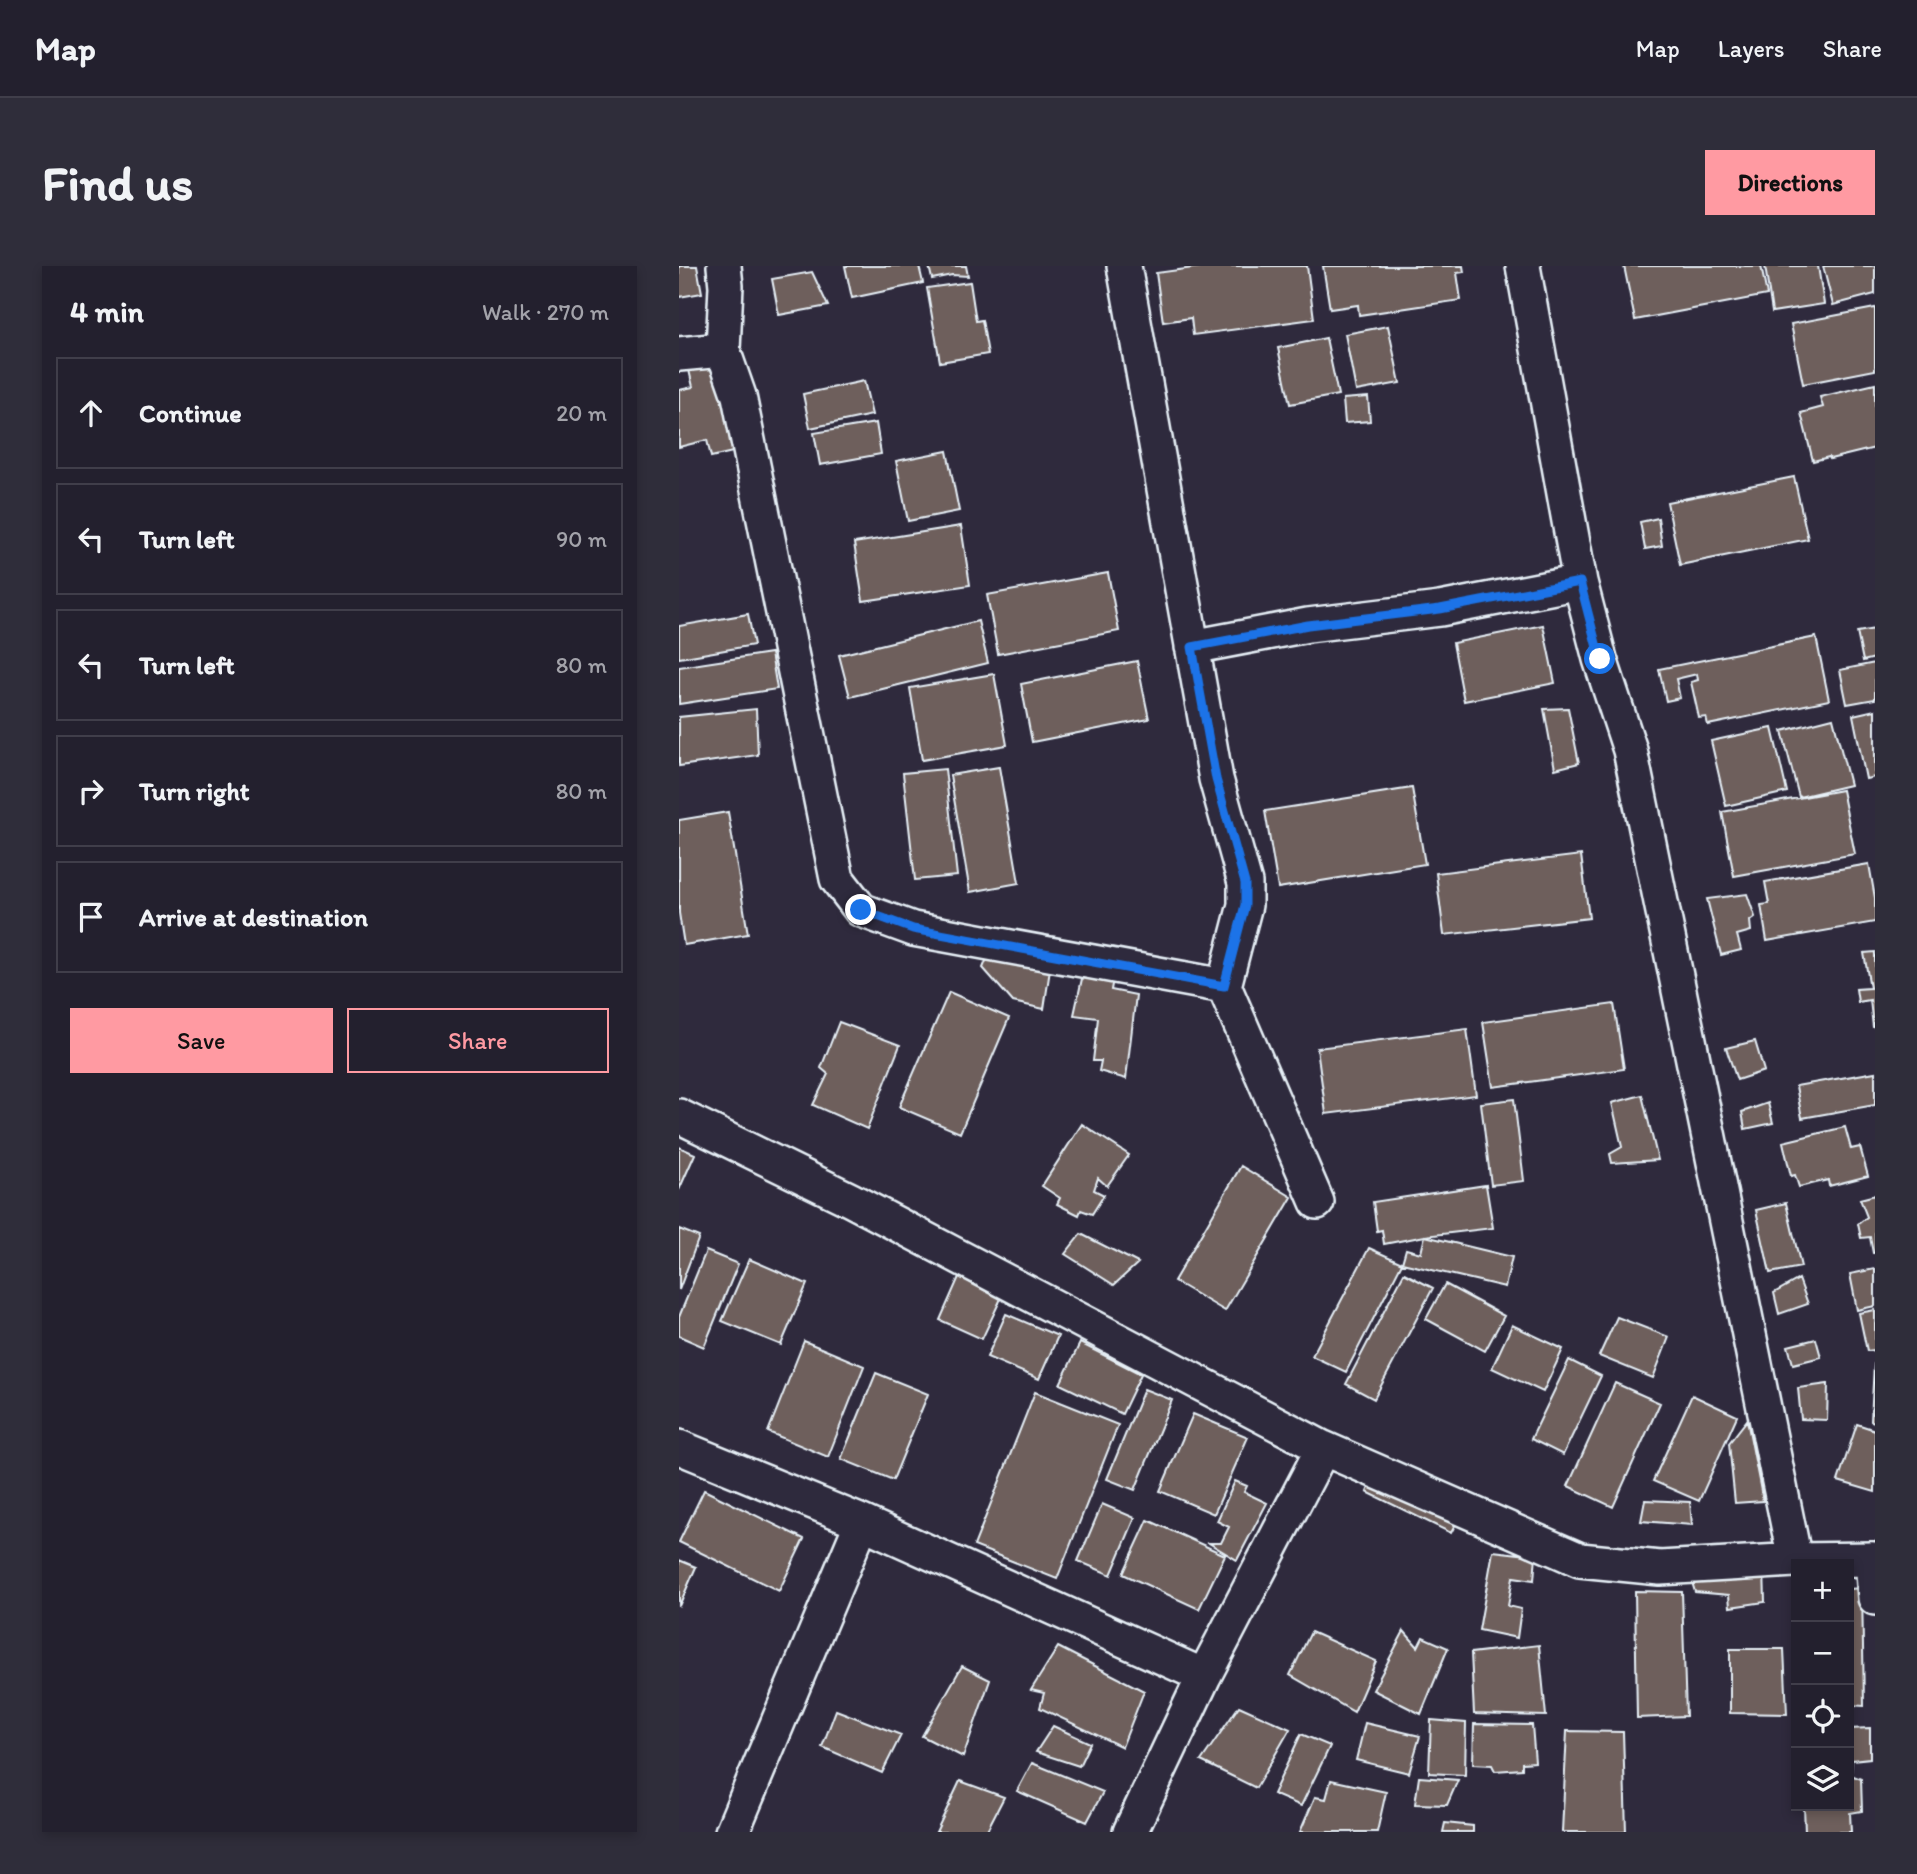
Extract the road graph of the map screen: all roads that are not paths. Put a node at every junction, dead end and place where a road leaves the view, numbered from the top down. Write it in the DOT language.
graph roads {
  1 [pos="724,266"];
  2 [pos="1125,266"];
  3 [pos="1523,266"];
  4 [pos="723,350"];
  5 [pos="679,354"];
  6 [pos="1580,582"];
  7 [pos="1192,647"];
  8 [pos="1224,986"];
  9 [pos="679,1116"];
  10 [pos="1317,1202"];
  11 [pos="679,1447"];
  12 [pos="1323,1448"];
  13 [pos="862,1522"];
  14 [pos="1791,1559"];
  15 [pos="1795,1559"];
  16 [pos="1854,1559"];
  17 [pos="1874,1559"];
  18 [pos="1875,1598"];
  19 [pos="1204,1676"];
  20 [pos="732,1832"];
  21 [pos="1129,1832"];
  1 -- 4 [label="street"];
  2 -- 7 [label="street"];
  3 -- 6 [label="street"];
  4 -- 5 [label="street"];
  4 -- 8 [label="street"];
  6 -- 7 [label="street"];
  6 -- 15 [label="street"];
  7 -- 8 [label="street"];
  8 -- 10 [label="street"];
  9 -- 12 [label="street"];
  11 -- 13 [label="street"];
  12 -- 14 [label="street"];
  12 -- 19 [label="street"];
  13 -- 19 [label="street"];
  13 -- 20 [label="street"];
  16 -- 17 [label="street"];
  17 -- 18 [label="street"];
  19 -- 21 [label="street"];
}
